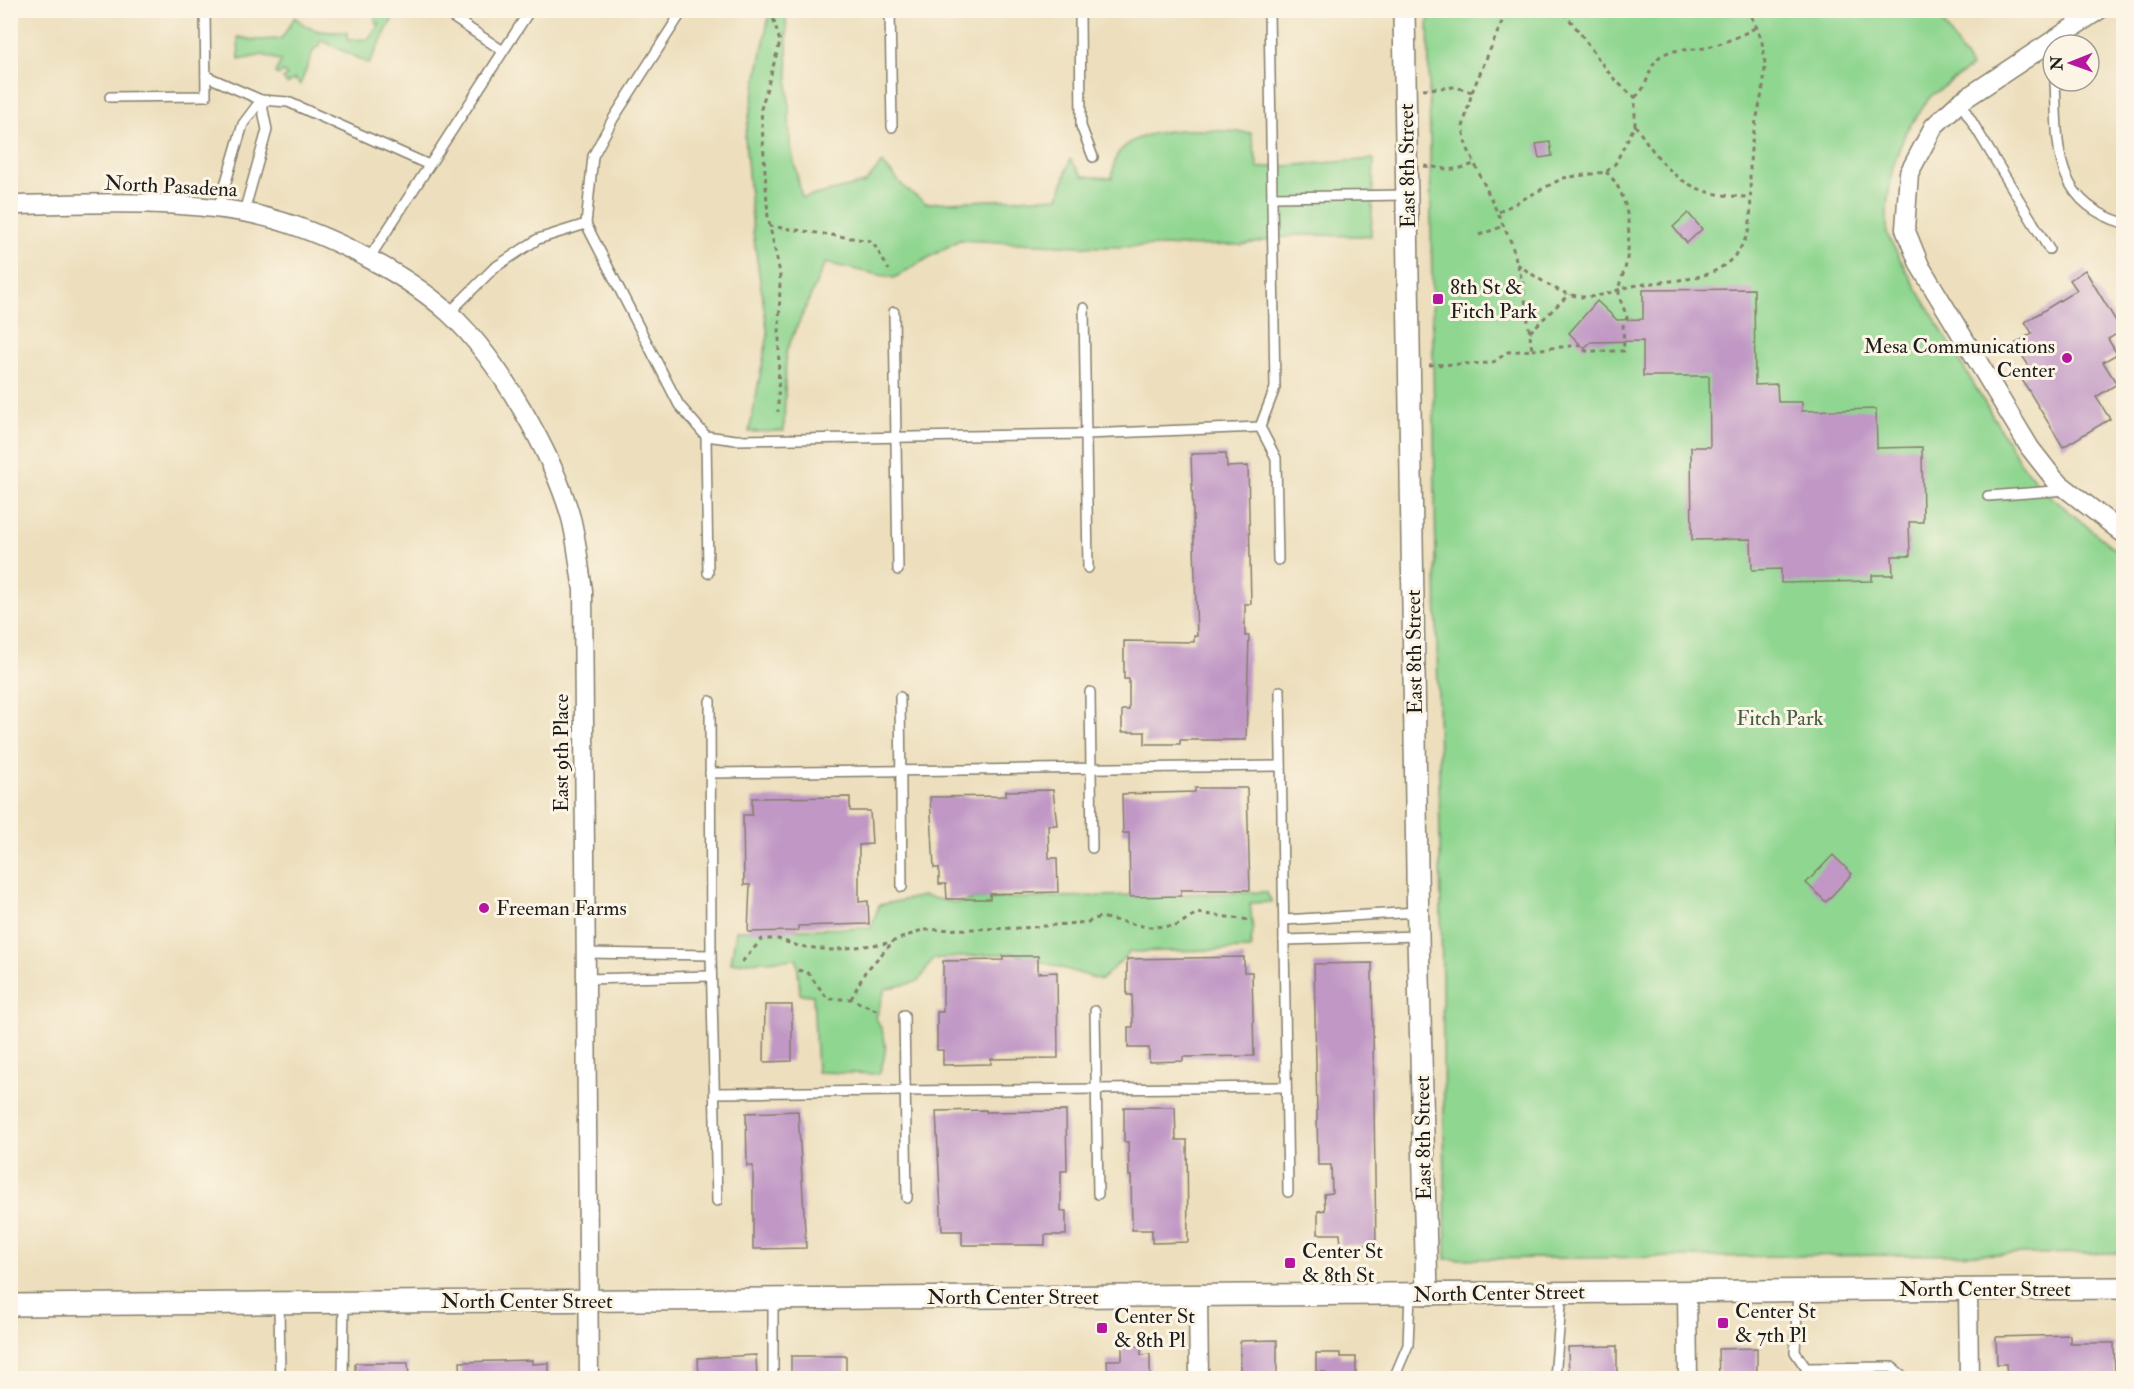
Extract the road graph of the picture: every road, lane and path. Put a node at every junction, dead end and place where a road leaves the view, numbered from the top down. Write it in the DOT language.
graph roads {
  1 [pos="206,10"];
  2 [pos="442,10"];
  3 [pos="530,10"];
  4 [pos="684,10"];
  5 [pos="771,10"];
  6 [pos="890,10"];
  7 [pos="1080,10"];
  8 [pos="1269,10"];
  9 [pos="1404,10"];
  10 [pos="1507,10"];
  11 [pos="1561,10"];
  12 [pos="1747,10"];
  13 [pos="2099,10"];
  14 [pos="1756,27"];
  15 [pos="2067,33"];
  16 [pos="503,51"];
  17 [pos="2041,51"];
  18 [pos="206,76"];
  19 [pos="1406,90"];
  20 [pos="1472,92"];
  21 [pos="2056,93"];
  22 [pos="111,97"];
  23 [pos="1635,97"];
  24 [pos="261,100"];
  25 [pos="1960,102"];
  26 [pos="1635,125"];
  27 [pos="892,127"];
  28 [pos="1093,157"];
  29 [pos="1474,164"];
  30 [pos="429,165"];
  31 [pos="1407,167"];
  32 [pos="1606,172"];
  33 [pos="1407,195"];
  34 [pos="1272,197"];
  35 [pos="1750,198"];
  36 [pos="10,206"];
  37 [pos="218,209"];
  38 [pos="243,212"];
  39 [pos="1498,212"];
  40 [pos="2124,223"];
  41 [pos="586,224"];
  42 [pos="769,226"];
  43 [pos="1504,226"];
  44 [pos="1479,235"];
  45 [pos="2049,249"];
  46 [pos="368,260"];
  47 [pos="1517,264"];
  48 [pos="889,270"];
  49 [pos="390,271"];
  50 [pos="1618,290"];
  51 [pos="1569,294"];
  52 [pos="1084,308"];
  53 [pos="894,312"];
  54 [pos="449,313"];
  55 [pos="1530,333"];
  56 [pos="1532,350"];
  57 [pos="1410,366"];
  58 [pos="778,412"];
  59 [pos="1260,427"];
  60 [pos="1086,434"];
  61 [pos="706,436"];
  62 [pos="896,437"];
  63 [pos="2068,490"];
  64 [pos="1988,496"];
  65 [pos="2124,534"];
  66 [pos="1278,560"];
  67 [pos="1088,568"];
  68 [pos="898,570"];
  69 [pos="708,573"];
  70 [pos="1280,691"];
  71 [pos="1090,692"];
  72 [pos="900,697"];
  73 [pos="710,701"];
  74 [pos="1281,766"];
  75 [pos="1091,768"];
  76 [pos="900,771"];
  77 [pos="710,773"];
  78 [pos="1092,848"];
  79 [pos="902,887"];
  80 [pos="1417,912"];
  81 [pos="1250,920"];
  82 [pos="1284,920"];
  83 [pos="1418,936"];
  84 [pos="1284,940"];
  85 [pos="893,942"];
  86 [pos="585,953"];
  87 [pos="711,955"];
  88 [pos="742,962"];
  89 [pos="798,970"];
  90 [pos="711,976"];
  91 [pos="585,979"];
  92 [pos="851,999"];
  93 [pos="878,1011"];
  94 [pos="1095,1011"];
  95 [pos="904,1015"];
  96 [pos="1286,1087"];
  97 [pos="1096,1089"];
  98 [pos="905,1091"];
  99 [pos="715,1093"];
  100 [pos="1288,1192"];
  101 [pos="1098,1194"];
  102 [pos="907,1197"];
  103 [pos="717,1201"];
  104 [pos="2124,1288"];
  105 [pos="1968,1289"];
  106 [pos="1798,1290"];
  107 [pos="1687,1291"];
  108 [pos="1562,1292"];
  109 [pos="1418,1294"];
  110 [pos="1198,1296"];
  111 [pos="773,1299"];
  112 [pos="587,1301"];
  113 [pos="279,1303"];
  114 [pos="344,1303"];
  115 [pos="10,1305"];
  116 [pos="280,1378"];
  117 [pos="343,1378"];
  118 [pos="589,1378"];
  119 [pos="773,1378"];
  120 [pos="1199,1378"];
  121 [pos="1394,1378"];
  122 [pos="1555,1378"];
  123 [pos="1688,1378"];
  124 [pos="1905,1378"];
  125 [pos="1969,1378"];
  1 -- 18 [label="lane"];
  2 -- 16 [label="lane"];
  3 -- 16 [label="lane"];
  4 -- 41 [label="lane"];
  5 -- 42 [label="path"];
  6 -- 27 [label="lane"];
  7 -- 28 [label="lane"];
  8 -- 34 [label="lane"];
  9 -- 19 [label="street, East 8th Street"];
  10 -- 20 [label="path"];
  11 -- 23 [label="path"];
  12 -- 14 [label="path"];
  13 -- 15 [label="street"];
  14 -- 23 [label="path"];
  14 -- 35 [label="path"];
  16 -- 30 [label="lane"];
  17 -- 25 [label="street"];
  18 -- 22 [label="lane"];
  18 -- 24 [label="lane"];
  19 -- 20 [label="path"];
  19 -- 31 [label="street, East 8th Street"];
  20 -- 29 [label="path"];
  21 -- 40 [label="lane"];
  23 -- 26 [label="path"];
  24 -- 30 [label="lane"];
  24 -- 37 [label="lane"];
  24 -- 38 [label="lane"];
  25 -- 45 [label="lane"];
  25 -- 63 [label="street"];
  26 -- 32 [label="path"];
  26 -- 35 [label="path"];
  29 -- 31 [label="path"];
  29 -- 39 [label="path"];
  30 -- 46 [label="lane"];
  31 -- 33 [label="street, East 8th Street"];
  32 -- 39 [label="path"];
  32 -- 50 [label="path"];
  33 -- 34 [label="lane"];
  33 -- 57 [label="street, East 8th Street"];
  34 -- 59 [label="lane"];
  35 -- 50 [label="path"];
  36 -- 37 [label="street, North Pasadena"];
  37 -- 38 [label="street, North Pasadena"];
  38 -- 46 [label="street, North Pasadena"];
  39 -- 43 [label="path"];
  41 -- 54 [label="lane"];
  41 -- 61 [label="lane"];
  42 -- 48 [label="path"];
  42 -- 58 [label="path"];
  43 -- 44 [label="path"];
  43 -- 47 [label="path"];
  46 -- 49 [label="street, North Pasadena"];
  47 -- 51 [label="path"];
  47 -- 55 [label="path"];
  49 -- 54 [label="street, East 9th Place"];
  50 -- 51 [label="path"];
  50 -- 56 [label="path"];
  51 -- 55 [label="path"];
  52 -- 60 [label="lane"];
  53 -- 62 [label="lane"];
  54 -- 86 [label="street, East 9th Place"];
  55 -- 56 [label="path"];
  56 -- 57 [label="path"];
  57 -- 80 [label="street, East 8th Street"];
  59 -- 60 [label="lane"];
  59 -- 66 [label="lane"];
  60 -- 62 [label="lane"];
  60 -- 67 [label="lane"];
  61 -- 62 [label="lane"];
  61 -- 69 [label="lane"];
  62 -- 68 [label="lane"];
  63 -- 64 [label="lane"];
  63 -- 65 [label="street"];
  70 -- 74 [label="lane"];
  71 -- 75 [label="lane"];
  72 -- 76 [label="lane"];
  73 -- 77 [label="lane"];
  74 -- 75 [label="lane"];
  74 -- 82 [label="lane"];
  75 -- 76 [label="lane"];
  75 -- 78 [label="lane"];
  76 -- 77 [label="lane"];
  76 -- 79 [label="lane"];
  77 -- 87 [label="lane"];
  80 -- 82 [label="lane"];
  80 -- 83 [label="street, East 8th Street"];
  81 -- 85 [label="path"];
  82 -- 84 [label="lane"];
  83 -- 84 [label="lane"];
  83 -- 109 [label="street, East 8th Street"];
  84 -- 96 [label="lane"];
  85 -- 88 [label="path"];
  85 -- 92 [label="path"];
  86 -- 87 [label="lane"];
  86 -- 91 [label="street, East 9th Place"];
  87 -- 90 [label="lane"];
  89 -- 92 [label="path"];
  90 -- 91 [label="lane"];
  90 -- 99 [label="lane"];
  91 -- 112 [label="street, East 9th Place"];
  92 -- 93 [label="path"];
  94 -- 97 [label="lane"];
  95 -- 98 [label="lane"];
  96 -- 97 [label="lane"];
  96 -- 100 [label="lane"];
  97 -- 98 [label="lane"];
  97 -- 101 [label="lane"];
  98 -- 99 [label="lane"];
  98 -- 102 [label="lane"];
  99 -- 103 [label="lane"];
  104 -- 105 [label="street, North Center Street"];
  105 -- 106 [label="street, North Center Street"];
  105 -- 125 [label="street"];
  106 -- 107 [label="street, North Center Street"];
  106 -- 124 [label="lane"];
  107 -- 108 [label="street, North Center Street"];
  107 -- 123 [label="street"];
  108 -- 109 [label="street, North Center Street"];
  108 -- 122 [label="lane"];
  109 -- 110 [label="street, North Center Street"];
  109 -- 121 [label="lane"];
  110 -- 111 [label="street, North Center Street"];
  110 -- 120 [label="street"];
  111 -- 112 [label="street, North Center Street"];
  111 -- 119 [label="lane"];
  112 -- 114 [label="street, North Center Street"];
  112 -- 118 [label="street, East 9th Place"];
  113 -- 114 [label="street, North Center Street"];
  113 -- 115 [label="street, North Center Street"];
  113 -- 116 [label="lane"];
  114 -- 117 [label="lane"];
}
